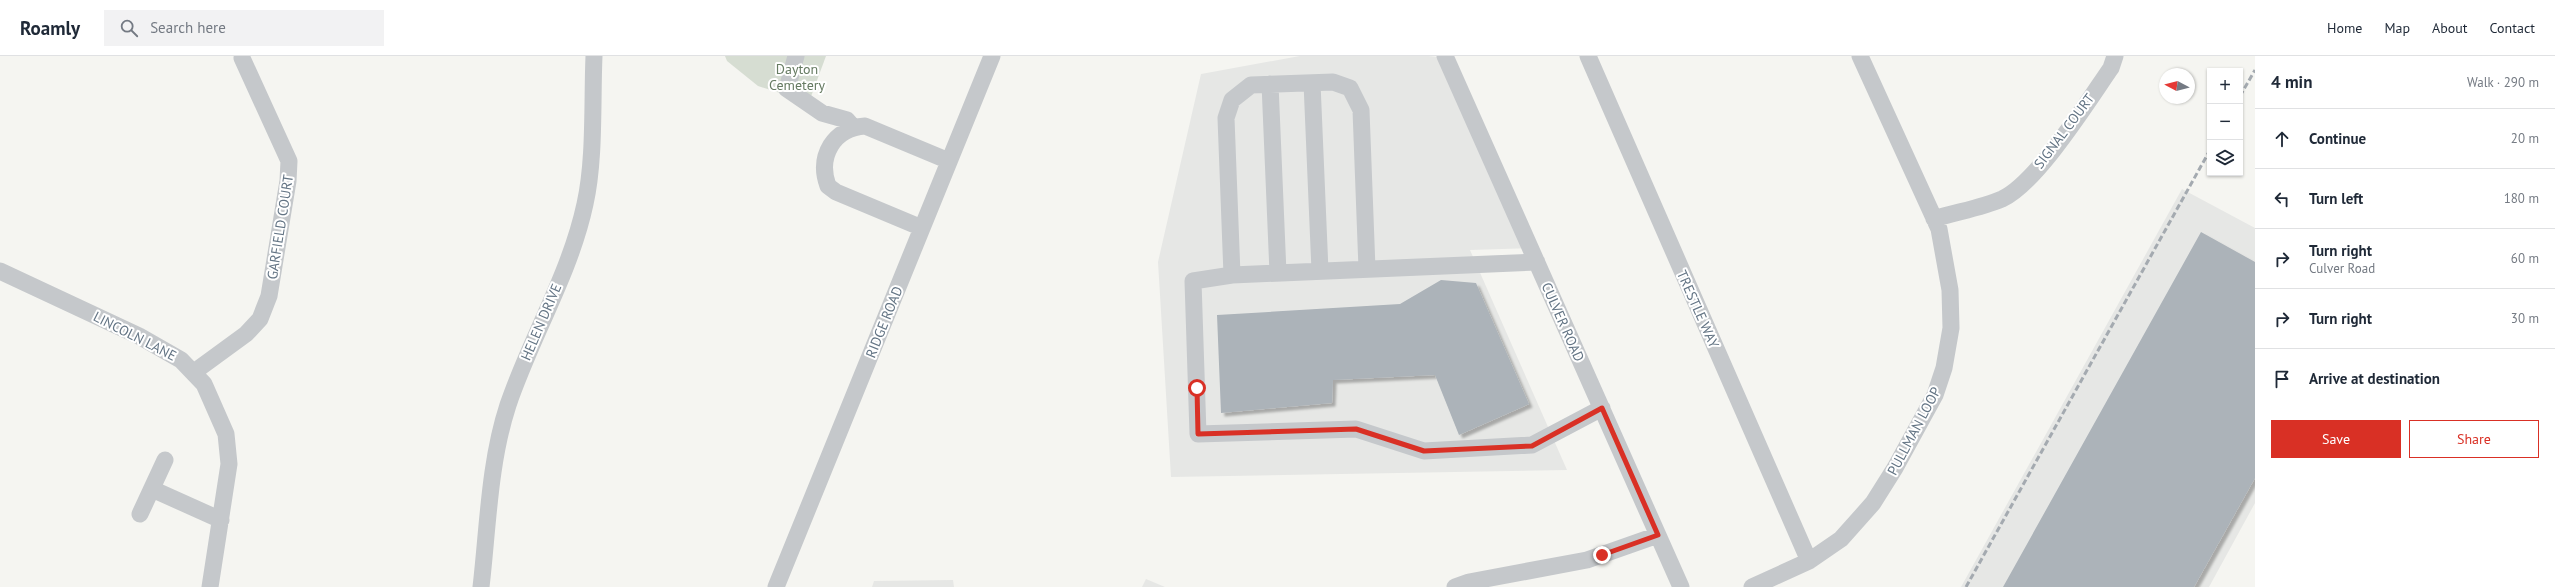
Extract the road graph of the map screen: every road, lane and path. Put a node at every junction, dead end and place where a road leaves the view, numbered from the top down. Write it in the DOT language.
graph roads {
  1 [pos="594,56"];
  2 [pos="796,56"];
  3 [pos="992,56"];
  4 [pos="1445,56"];
  5 [pos="1588,56"];
  6 [pos="1860,56"];
  7 [pos="2115,56"];
  8 [pos="242,58"];
  9 [pos="1312,83"];
  10 [pos="1270,84"];
  11 [pos="853,127"];
  12 [pos="949,161"];
  13 [pos="1934,219"];
  14 [pos="922,228"];
  15 [pos="1536,262"];
  16 [pos="1367,269"];
  17 [pos="0,271"];
  18 [pos="1320,271"];
  19 [pos="1278,273"];
  20 [pos="1232,275"];
  21 [pos="194,372"];
  22 [pos="1602,408"];
  23 [pos="165,460"];
  24 [pos="152,489"];
  25 [pos="140,514"];
  26 [pos="221,520"];
  27 [pos="1658,535"];
  28 [pos="1809,561"];
  29 [pos="210,587"];
  30 [pos="481,587"];
  31 [pos="776,587"];
  32 [pos="1455,587"];
  33 [pos="1681,587"];
  34 [pos="1752,587"];
  1 -- 30 [label="street, HELEN DRIVE"];
  2 -- 11 [label="street"];
  3 -- 12 [label="street, RIDGE ROAD"];
  4 -- 15 [label="street, CULVER ROAD"];
  5 -- 28 [label="street, TRESTLE WAY"];
  6 -- 13 [label="street, PULLMAN LOOP"];
  7 -- 13 [label="street, SIGNAL COURT"];
  8 -- 21 [label="street, GARFIELD COURT"];
  9 -- 10 [label="street"];
  9 -- 16 [label="street"];
  9 -- 18 [label="street"];
  10 -- 19 [label="street"];
  10 -- 20 [label="street"];
  11 -- 12 [label="street"];
  11 -- 14 [label="street"];
  12 -- 14 [label="street, RIDGE ROAD"];
  13 -- 28 [label="street, PULLMAN LOOP"];
  14 -- 31 [label="street, RIDGE ROAD"];
  15 -- 16 [label="street"];
  15 -- 22 [label="street, CULVER ROAD"];
  16 -- 18 [label="street"];
  17 -- 21 [label="street, LINCOLN LANE"];
  18 -- 19 [label="street"];
  19 -- 20 [label="street"];
  20 -- 22 [label="street"];
  21 -- 26 [label="street, LINCOLN LANE"];
  22 -- 27 [label="street, CULVER ROAD"];
  23 -- 24 [label="street"];
  24 -- 25 [label="street"];
  24 -- 26 [label="street"];
  26 -- 29 [label="street, LINCOLN LANE"];
  27 -- 32 [label="street"];
  27 -- 33 [label="street, CULVER ROAD"];
  28 -- 34 [label="street, PULLMAN LOOP"];
}
